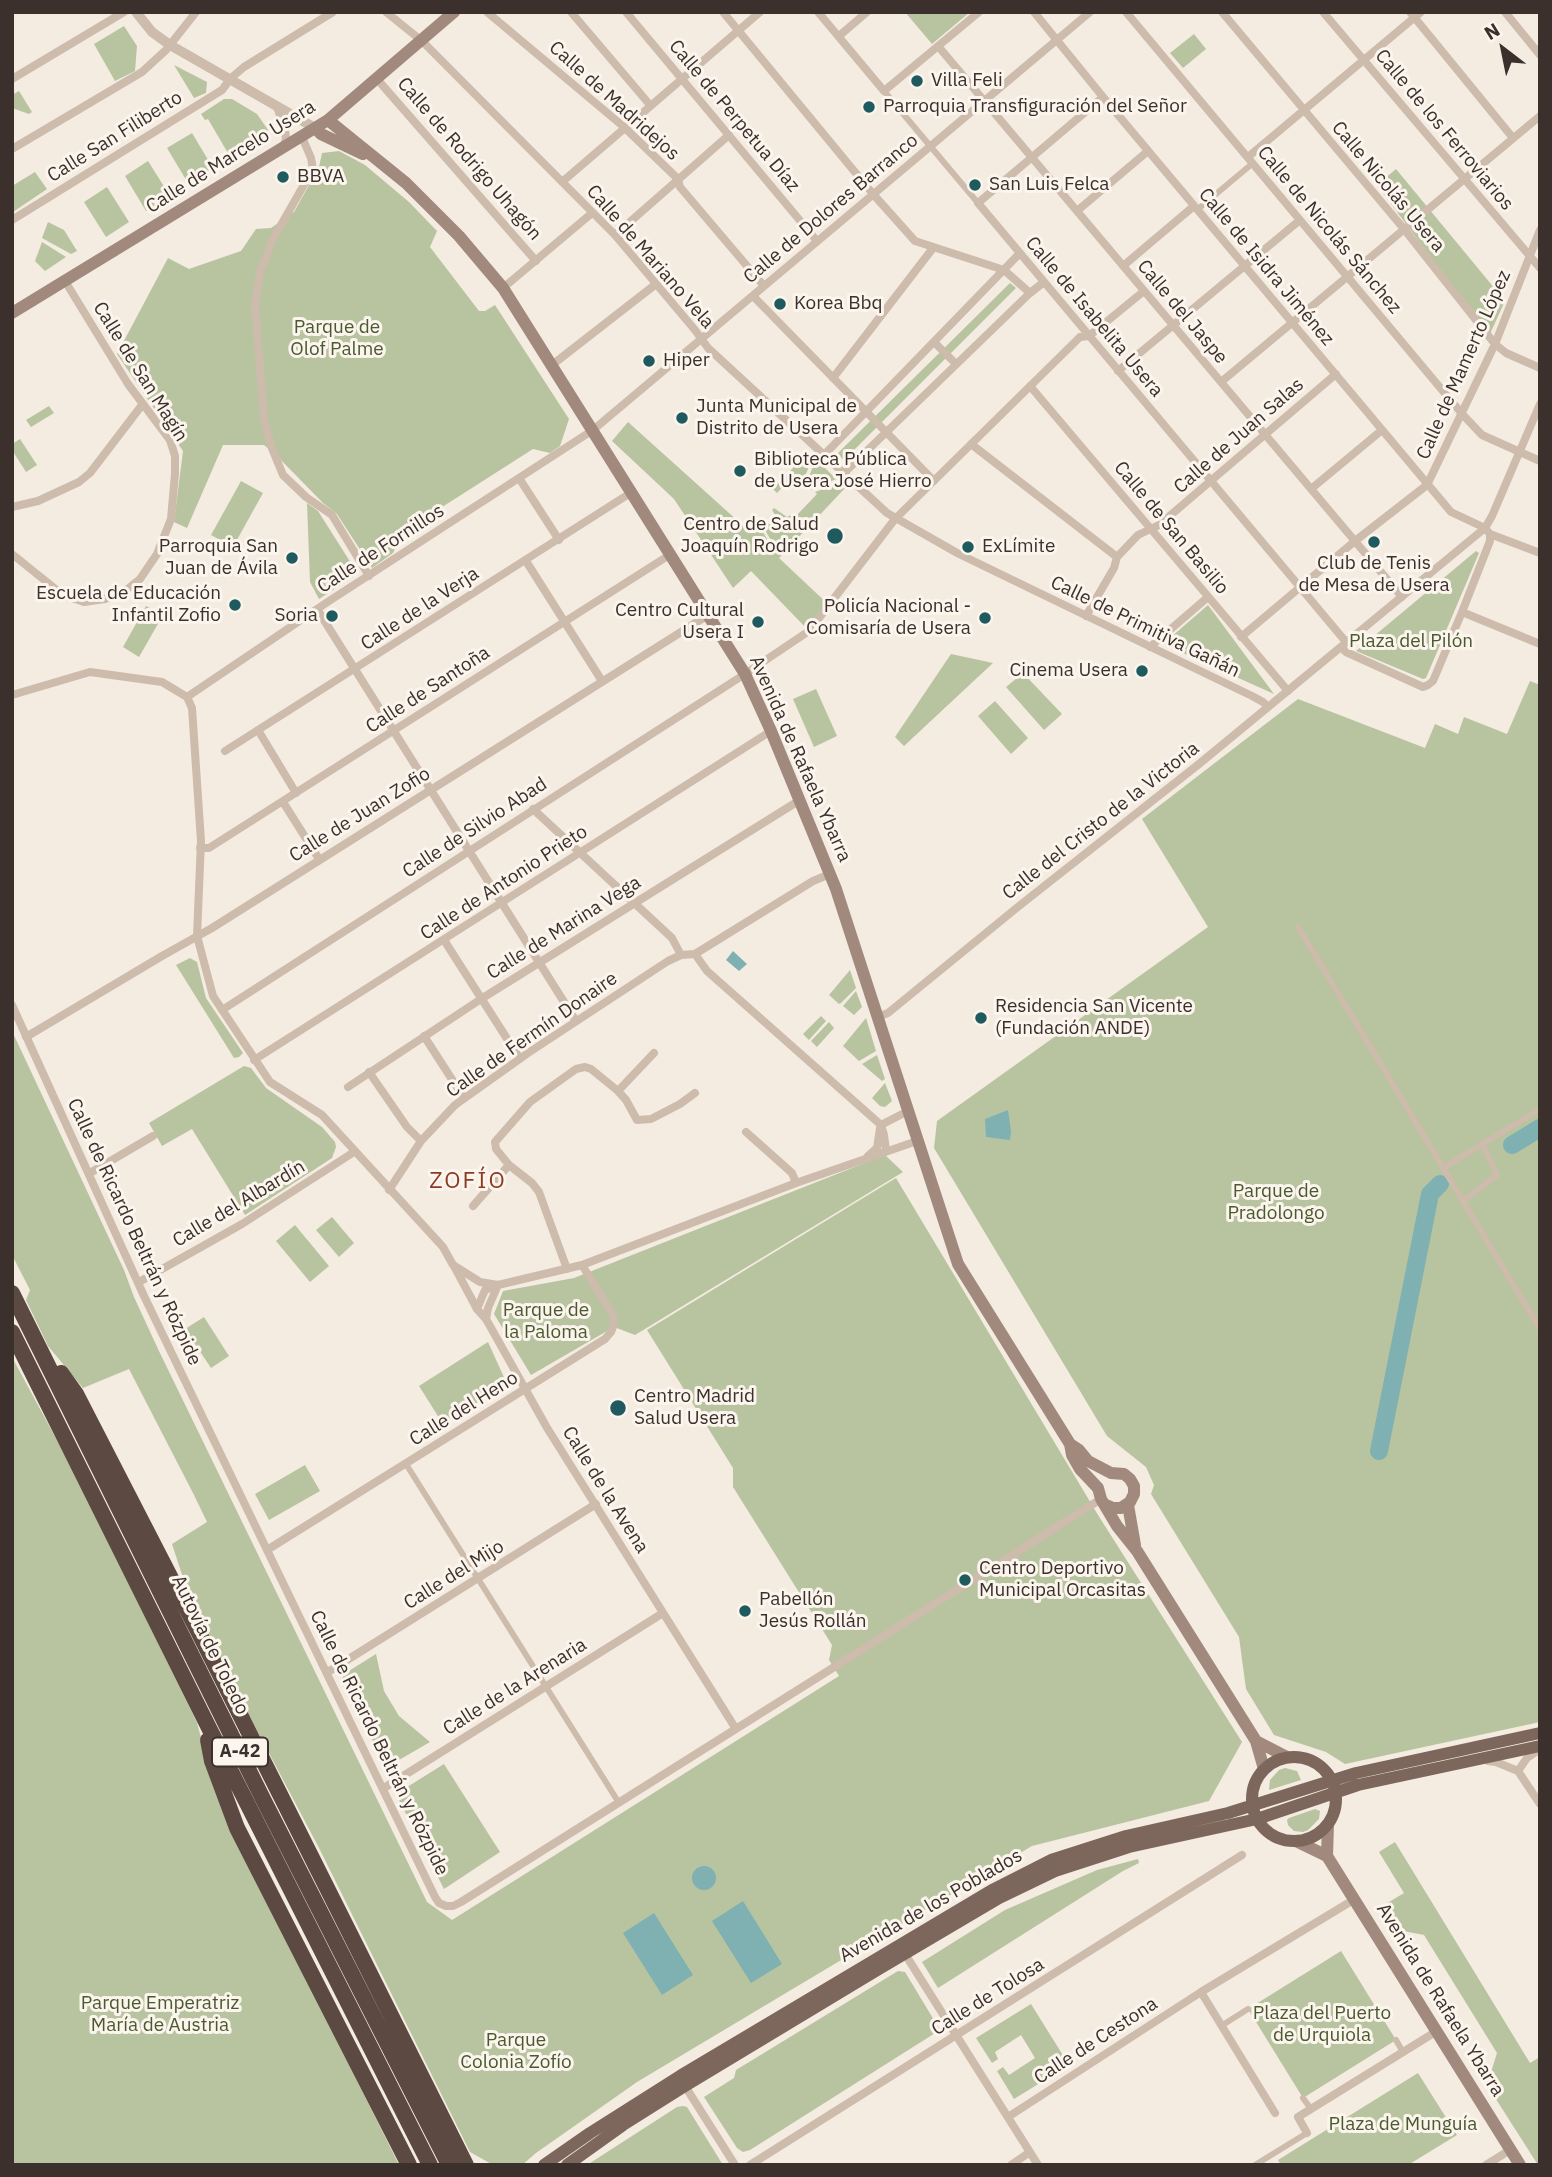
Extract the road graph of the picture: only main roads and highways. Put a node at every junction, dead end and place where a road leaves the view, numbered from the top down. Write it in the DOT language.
graph roads {
  1 [pos="454,12"];
  2 [pos="328,120"];
  3 [pos="315,128"];
  4 [pos="373,158"];
  5 [pos="12,313"];
  6 [pos="12,1293"];
  7 [pos="12,1332"];
  8 [pos="34,1338"];
  9 [pos="1070,1444"];
  10 [pos="1111,1473"];
  11 [pos="1102,1498"];
  12 [pos="1128,1505"];
  13 [pos="1137,1551"];
  14 [pos="205,1720"];
  15 [pos="1540,1733"];
  16 [pos="1256,1741"];
  17 [pos="1540,1747"];
  18 [pos="1287,1758"];
  19 [pos="1265,1769"];
  20 [pos="1332,1779"];
  21 [pos="1336,1793"];
  22 [pos="1252,1805"];
  23 [pos="1257,1819"];
  24 [pos="1328,1824"];
  25 [pos="1296,1841"];
  26 [pos="1327,1856"];
  27 [pos="900,1951"];
  28 [pos="409,2165"];
  29 [pos="430,2165"];
  30 [pos="449,2165"];
  31 [pos="466,2165"];
  32 [pos="544,2165"];
  33 [pos="567,2165"];
  34 [pos="1520,2165"];
  1 -- 2 [label="main road, Calle de Marcelo Usera"];
  2 -- 3 [label="main road, Calle de Marcelo Usera"];
  2 -- 4 [label="main road, Avenida de Rafaela Ybarra"];
  3 -- 4 [label="main road, Avenida de Rafaela Ybarra"];
  3 -- 5 [label="main road, Calle de Marcelo Usera"];
  4 -- 9 [label="main road, Avenida de Rafaela Ybarra"];
  6 -- 8 [label="highway, Autovía de Toledo / A-42"];
  7 -- 14 [label="highway, Autovía de Toledo / A-42"];
  8 -- 30 [label="highway, Autovía de Toledo / A-42"];
  8 -- 31 [label="highway"];
  9 -- 10 [label="main road, Avenida de Rafaela Ybarra"];
  9 -- 11 [label="main road, Avenida de Rafaela Ybarra"];
  10 -- 11 [label="main road"];
  10 -- 12 [label="main road, Avenida de Rafaela Ybarra"];
  11 -- 12 [label="main road"];
  11 -- 13 [label="main road, Avenida de Rafaela Ybarra"];
  12 -- 13 [label="main road, Avenida de Rafaela Ybarra"];
  13 -- 16 [label="main road, Avenida de Rafaela Ybarra"];
  14 -- 28 [label="highway"];
  14 -- 29 [label="highway, Autovía de Toledo / A-42"];
  15 -- 20 [label="main road, Avenida de los Poblados"];
  16 -- 18 [label="main road, Avenida de Rafaela Ybarra"];
  16 -- 19 [label="main road, Avenida de Rafaela Ybarra"];
  17 -- 21 [label="main road, Avenida de los Poblados"];
  18 -- 19 [label="main road"];
  18 -- 20 [label="main road, Avenida de Rafaela Ybarra"];
  19 -- 22 [label="main road"];
  20 -- 21 [label="main road"];
  20 -- 22 [label="main road, Avenida de los Poblados"];
  21 -- 23 [label="main road, Avenida de los Poblados"];
  21 -- 24 [label="main road"];
  22 -- 23 [label="main road"];
  22 -- 27 [label="main road, Avenida de los Poblados"];
  23 -- 25 [label="main road"];
  23 -- 27 [label="main road, Avenida de los Poblados"];
  24 -- 25 [label="main road"];
  24 -- 26 [label="main road"];
  25 -- 26 [label="main road"];
  26 -- 34 [label="main road, Avenida de Rafaela Ybarra"];
  27 -- 32 [label="main road, Avenida de los Poblados"];
  27 -- 33 [label="main road, Avenida de los Poblados"];
}
